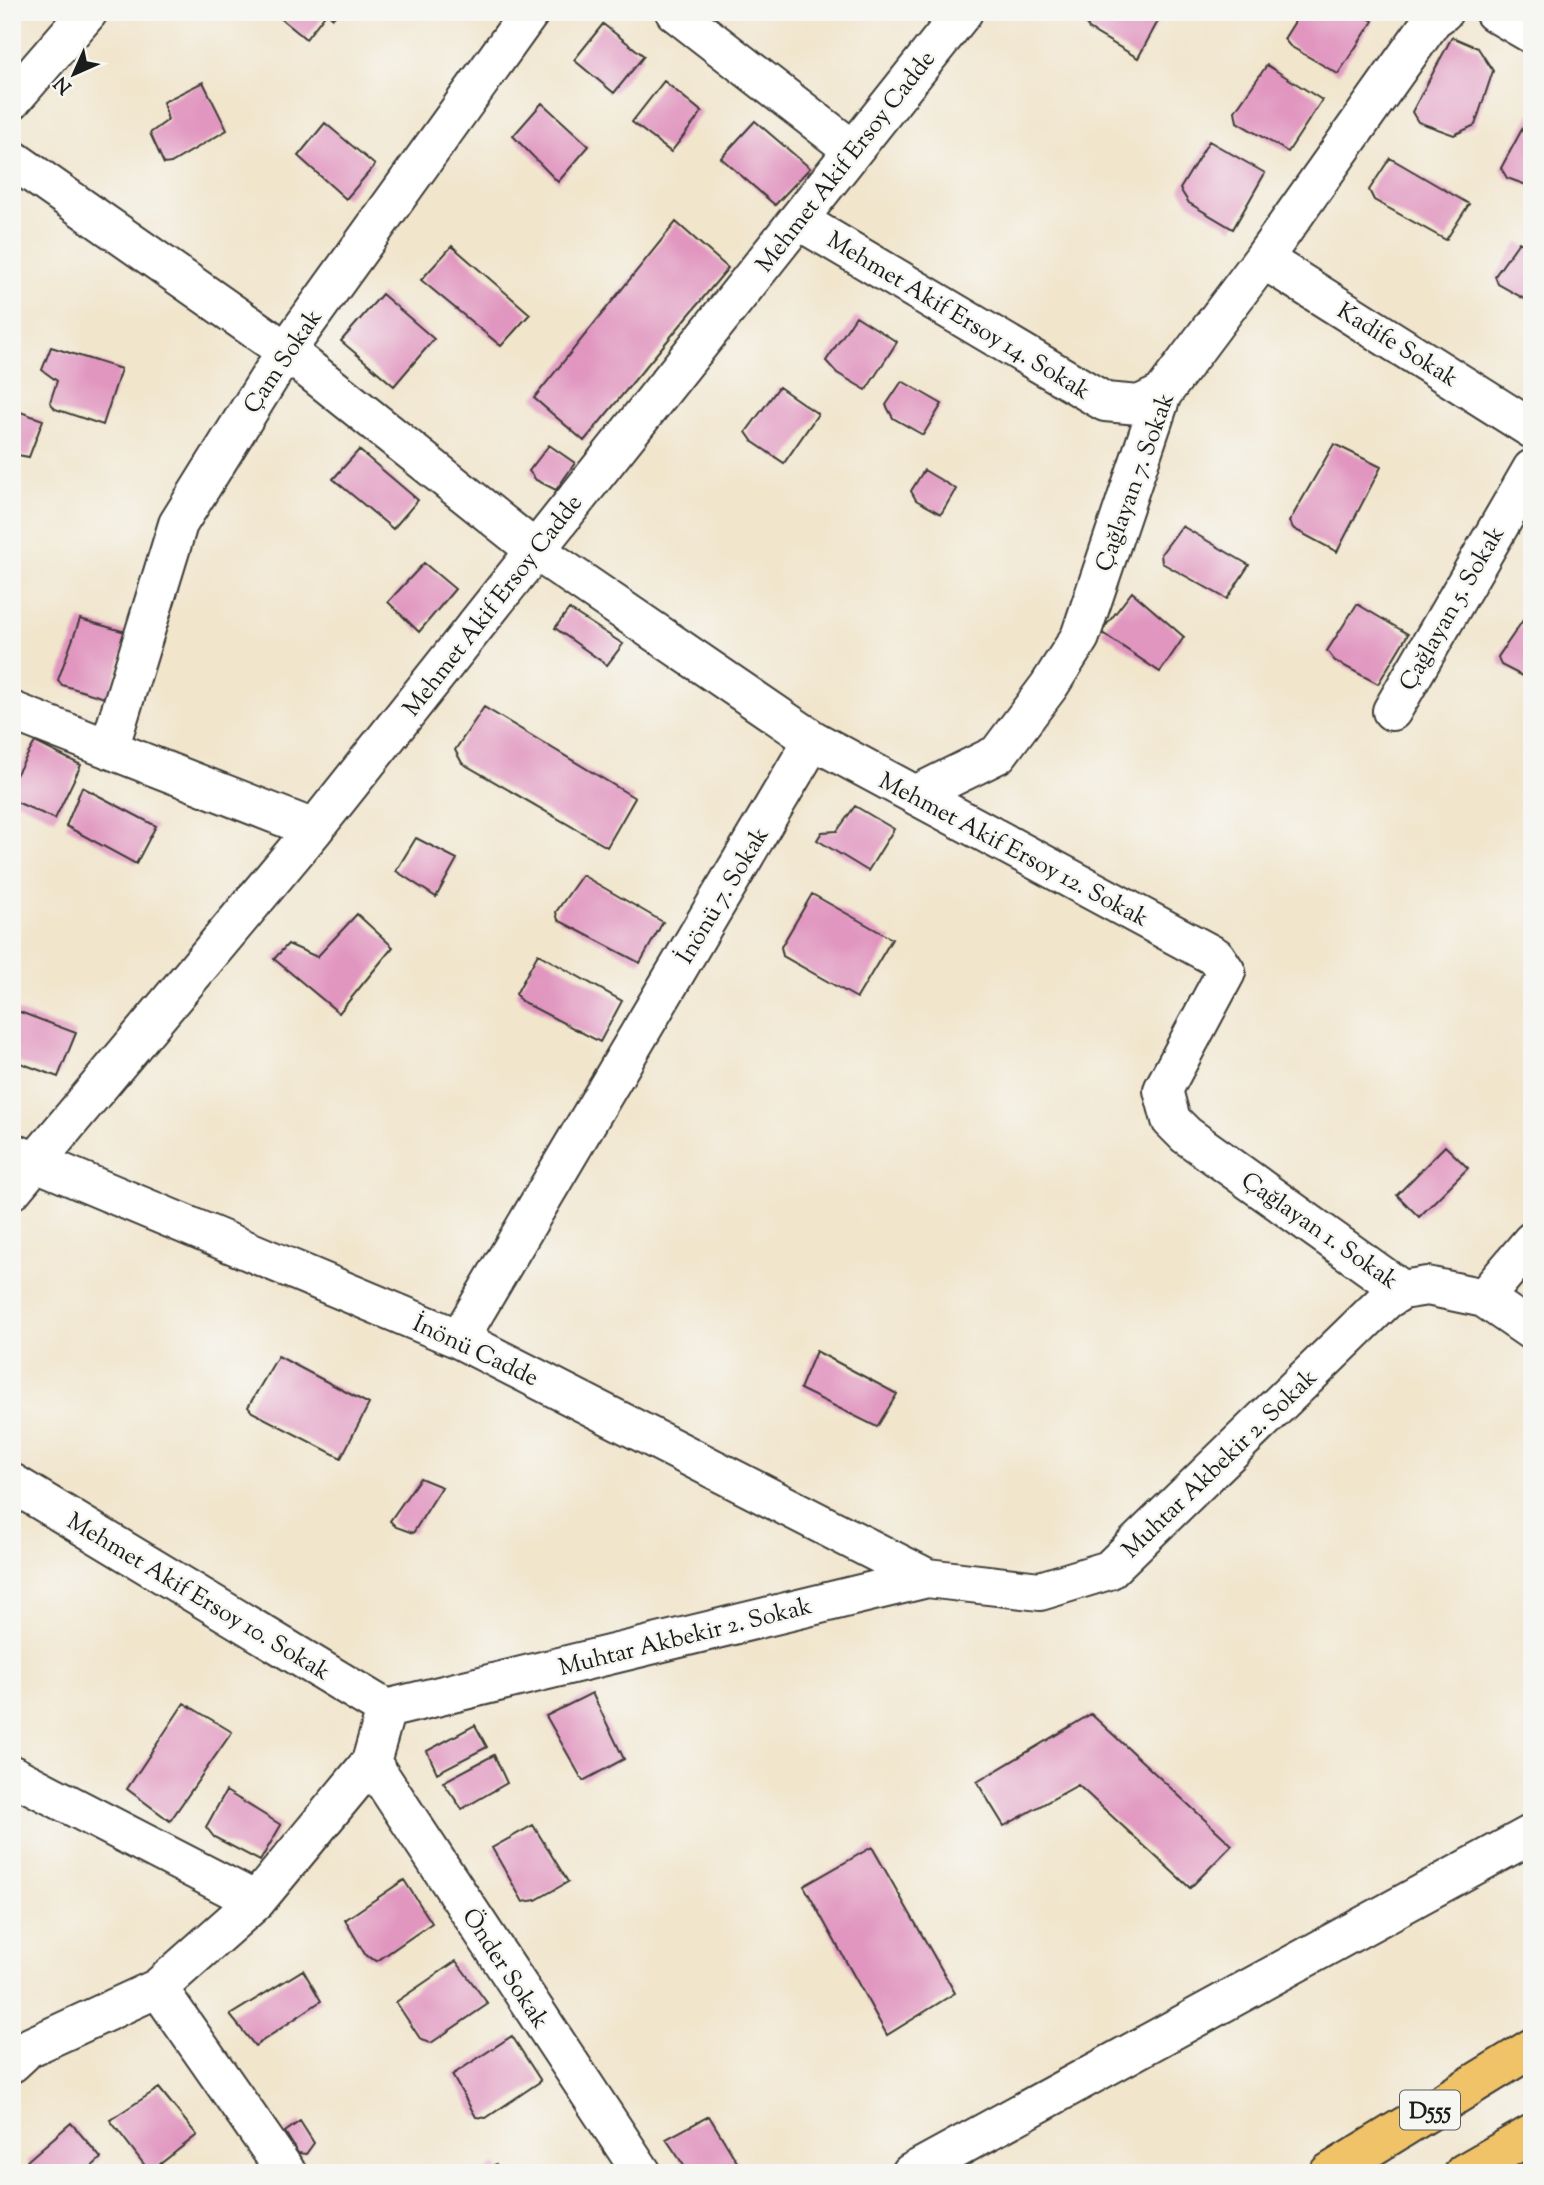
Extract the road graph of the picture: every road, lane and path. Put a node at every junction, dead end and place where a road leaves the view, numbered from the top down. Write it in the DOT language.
graph roads {
  1 [pos="88,12"];
  2 [pos="530,12"];
  3 [pos="676,12"];
  4 [pos="963,12"];
  5 [pos="1443,12"];
  6 [pos="1494,12"];
  7 [pos="1532,34"];
  8 [pos="12,100"];
  9 [pos="853,150"];
  10 [pos="12,159"];
  11 [pos="798,220"];
  12 [pos="1263,259"];
  13 [pos="286,351"];
  14 [pos="1162,394"];
  15 [pos="1532,429"];
  16 [pos="1532,468"];
  17 [pos="535,550"];
  18 [pos="12,711"];
  19 [pos="1392,711"];
  20 [pos="814,740"];
  21 [pos="109,749"];
  22 [pos="915,795"];
  23 [pos="314,829"];
  24 [pos="1163,1090"];
  25 [pos="20,1167"];
  26 [pos="1532,1241"];
  27 [pos="1402,1290"];
  28 [pos="1484,1298"];
  29 [pos="1532,1331"];
  30 [pos="459,1339"];
  31 [pos="12,1483"];
  32 [pos="927,1578"];
  33 [pos="386,1709"];
  34 [pos="371,1762"];
  35 [pos="12,1775"];
  36 [pos="1532,1834"];
  37 [pos="256,1901"];
  38 [pos="158,1988"];
  39 [pos="1532,2048"];
  40 [pos="12,2063"];
  41 [pos="1532,2134"];
  42 [pos="287,2173"];
  43 [pos="642,2173"];
  44 [pos="911,2173"];
  45 [pos="1329,2173"];
  46 [pos="1465,2173"];
  1 -- 8 [label="street"];
  2 -- 13 [label="street, Çam Sokak"];
  3 -- 9 [label="street"];
  4 -- 9 [label="street, Mehmet Akif Ersoy Cadde"];
  5 -- 12 [label="street, Çağlayan 7. Sokak"];
  6 -- 7 [label="street"];
  9 -- 11 [label="street, Mehmet Akif Ersoy Cadde"];
  10 -- 13 [label="street"];
  11 -- 14 [label="street, Mehmet Akif Ersoy 14. Sokak"];
  11 -- 17 [label="street, Mehmet Akif Ersoy Cadde"];
  12 -- 14 [label="street, Çağlayan 7. Sokak"];
  12 -- 15 [label="street, Kadife Sokak"];
  13 -- 17 [label="street"];
  13 -- 21 [label="street, Çam Sokak"];
  14 -- 22 [label="street, Çağlayan 7. Sokak"];
  16 -- 19 [label="street, Çağlayan 5. Sokak"];
  17 -- 20 [label="street"];
  17 -- 23 [label="street, Mehmet Akif Ersoy Cadde"];
  18 -- 21 [label="street"];
  20 -- 22 [label="street, Mehmet Akif Ersoy 12. Sokak"];
  20 -- 30 [label="street, İnönü 7. Sokak"];
  21 -- 23 [label="street"];
  22 -- 24 [label="street, Mehmet Akif Ersoy 12. Sokak"];
  23 -- 25 [label="street, Mehmet Akif Ersoy Cadde"];
  24 -- 27 [label="street, Çağlayan 1. Sokak"];
  25 -- 30 [label="street, İnönü Cadde"];
  26 -- 28 [label="street"];
  27 -- 28 [label="street, Çağlayan 1. Sokak"];
  27 -- 32 [label="street, Muhtar Akbekir 2. Sokak"];
  28 -- 29 [label="street"];
  30 -- 32 [label="street, İnönü Cadde"];
  31 -- 33 [label="street, Mehmet Akif Ersoy 10. Sokak"];
  32 -- 33 [label="street, Muhtar Akbekir 2. Sokak"];
  33 -- 34 [label="street"];
  34 -- 37 [label="street"];
  34 -- 43 [label="street, Önder Sokak"];
  35 -- 37 [label="street"];
  36 -- 44 [label="street"];
  37 -- 38 [label="street"];
  38 -- 40 [label="street"];
  38 -- 42 [label="street"];
  39 -- 45 [label="main road, D555"];
  41 -- 46 [label="main road"];
}
